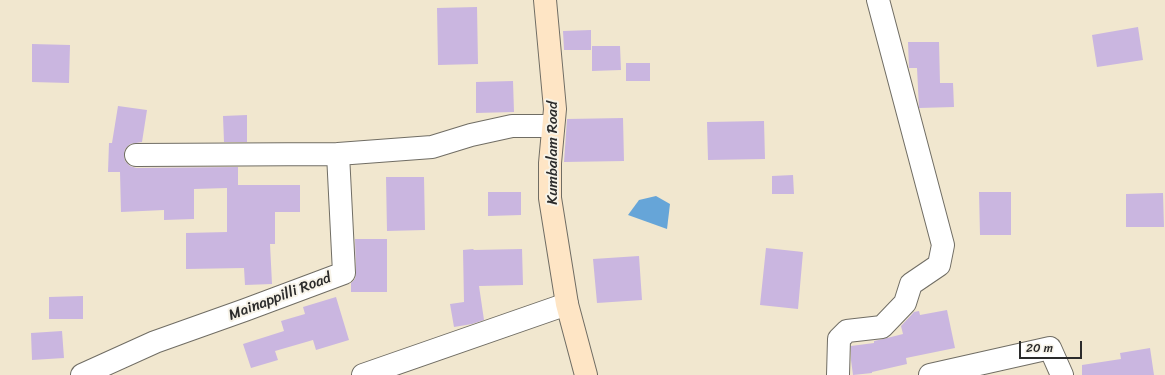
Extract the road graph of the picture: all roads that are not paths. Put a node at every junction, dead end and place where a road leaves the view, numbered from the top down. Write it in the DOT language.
graph roads {
  1 [pos="545,0"];
  2 [pos="878,0"];
  3 [pos="552,126"];
  4 [pos="338,154"];
  5 [pos="136,155"];
  6 [pos="567,304"];
  7 [pos="82,375"];
  8 [pos="363,375"];
  9 [pos="586,375"];
  10 [pos="838,375"];
  11 [pos="930,375"];
  12 [pos="1062,375"];
  1 -- 3 [label="main road, Kumbalam Road"];
  2 -- 10 [label="street"];
  3 -- 4 [label="street"];
  3 -- 6 [label="main road, Kumbalam Road"];
  4 -- 5 [label="street"];
  4 -- 7 [label="street, Mainappilli Road"];
  6 -- 8 [label="street"];
  6 -- 9 [label="main road, Kumbalam Road"];
  11 -- 12 [label="street"];
}
